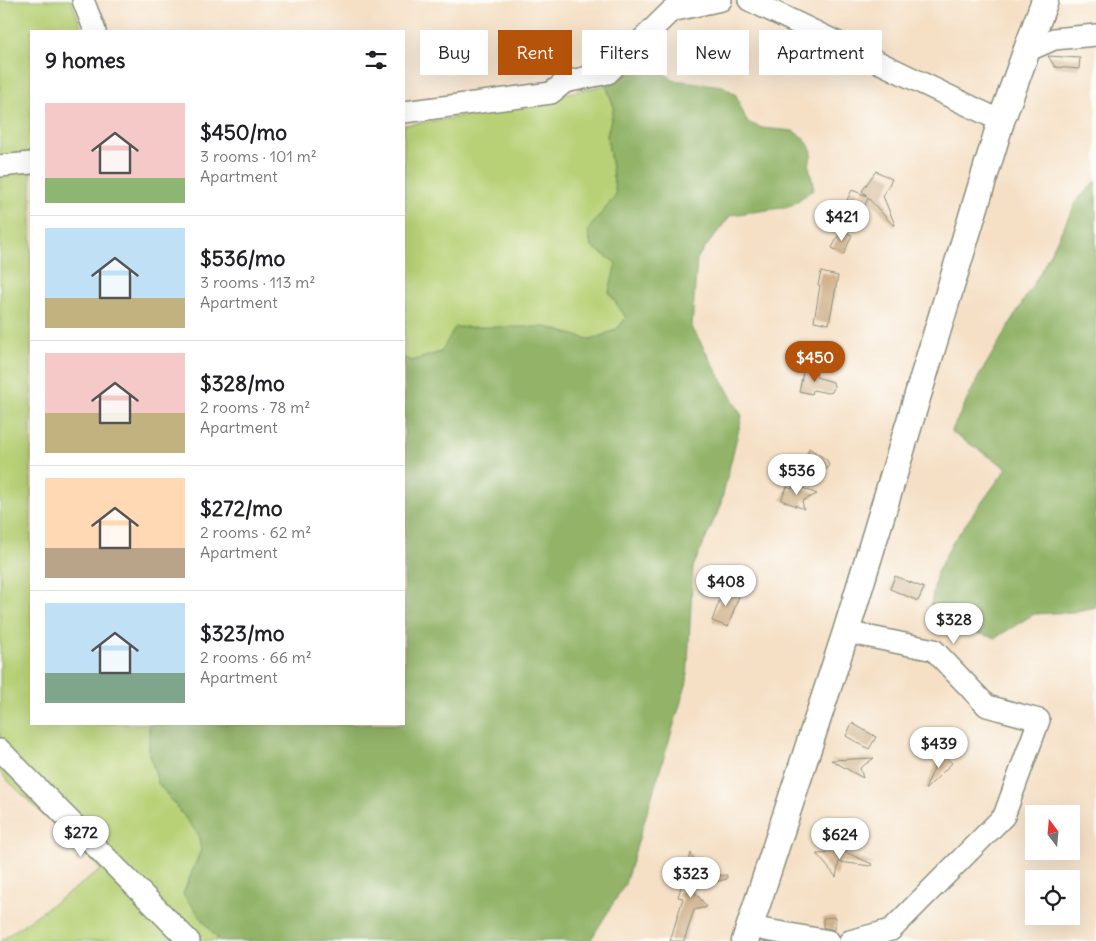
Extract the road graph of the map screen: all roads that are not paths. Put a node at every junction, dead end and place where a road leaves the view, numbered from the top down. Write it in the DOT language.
graph roads {
  1 [pos="83,0"];
  2 [pos="721,0"];
  3 [pos="749,0"];
  4 [pos="1045,0"];
  5 [pos="95,30"];
  6 [pos="1096,35"];
  7 [pos="1027,51"];
  8 [pos="405,112"];
  9 [pos="1001,121"];
  10 [pos="30,163"];
  11 [pos="0,166"];
  12 [pos="846,632"];
  13 [pos="0,750"];
  14 [pos="747,934"];
  15 [pos="189,941"];
  16 [pos="829,941"];
  17 [pos="850,941"];
  1 -- 5 [label="street"];
  2 -- 8 [label="street"];
  3 -- 9 [label="street"];
  4 -- 7 [label="main road"];
  6 -- 7 [label="street"];
  7 -- 9 [label="main road"];
  9 -- 12 [label="main road"];
  10 -- 11 [label="street"];
  12 -- 14 [label="main road"];
  12 -- 17 [label="street"];
  13 -- 15 [label="street"];
  14 -- 16 [label="street"];
}
